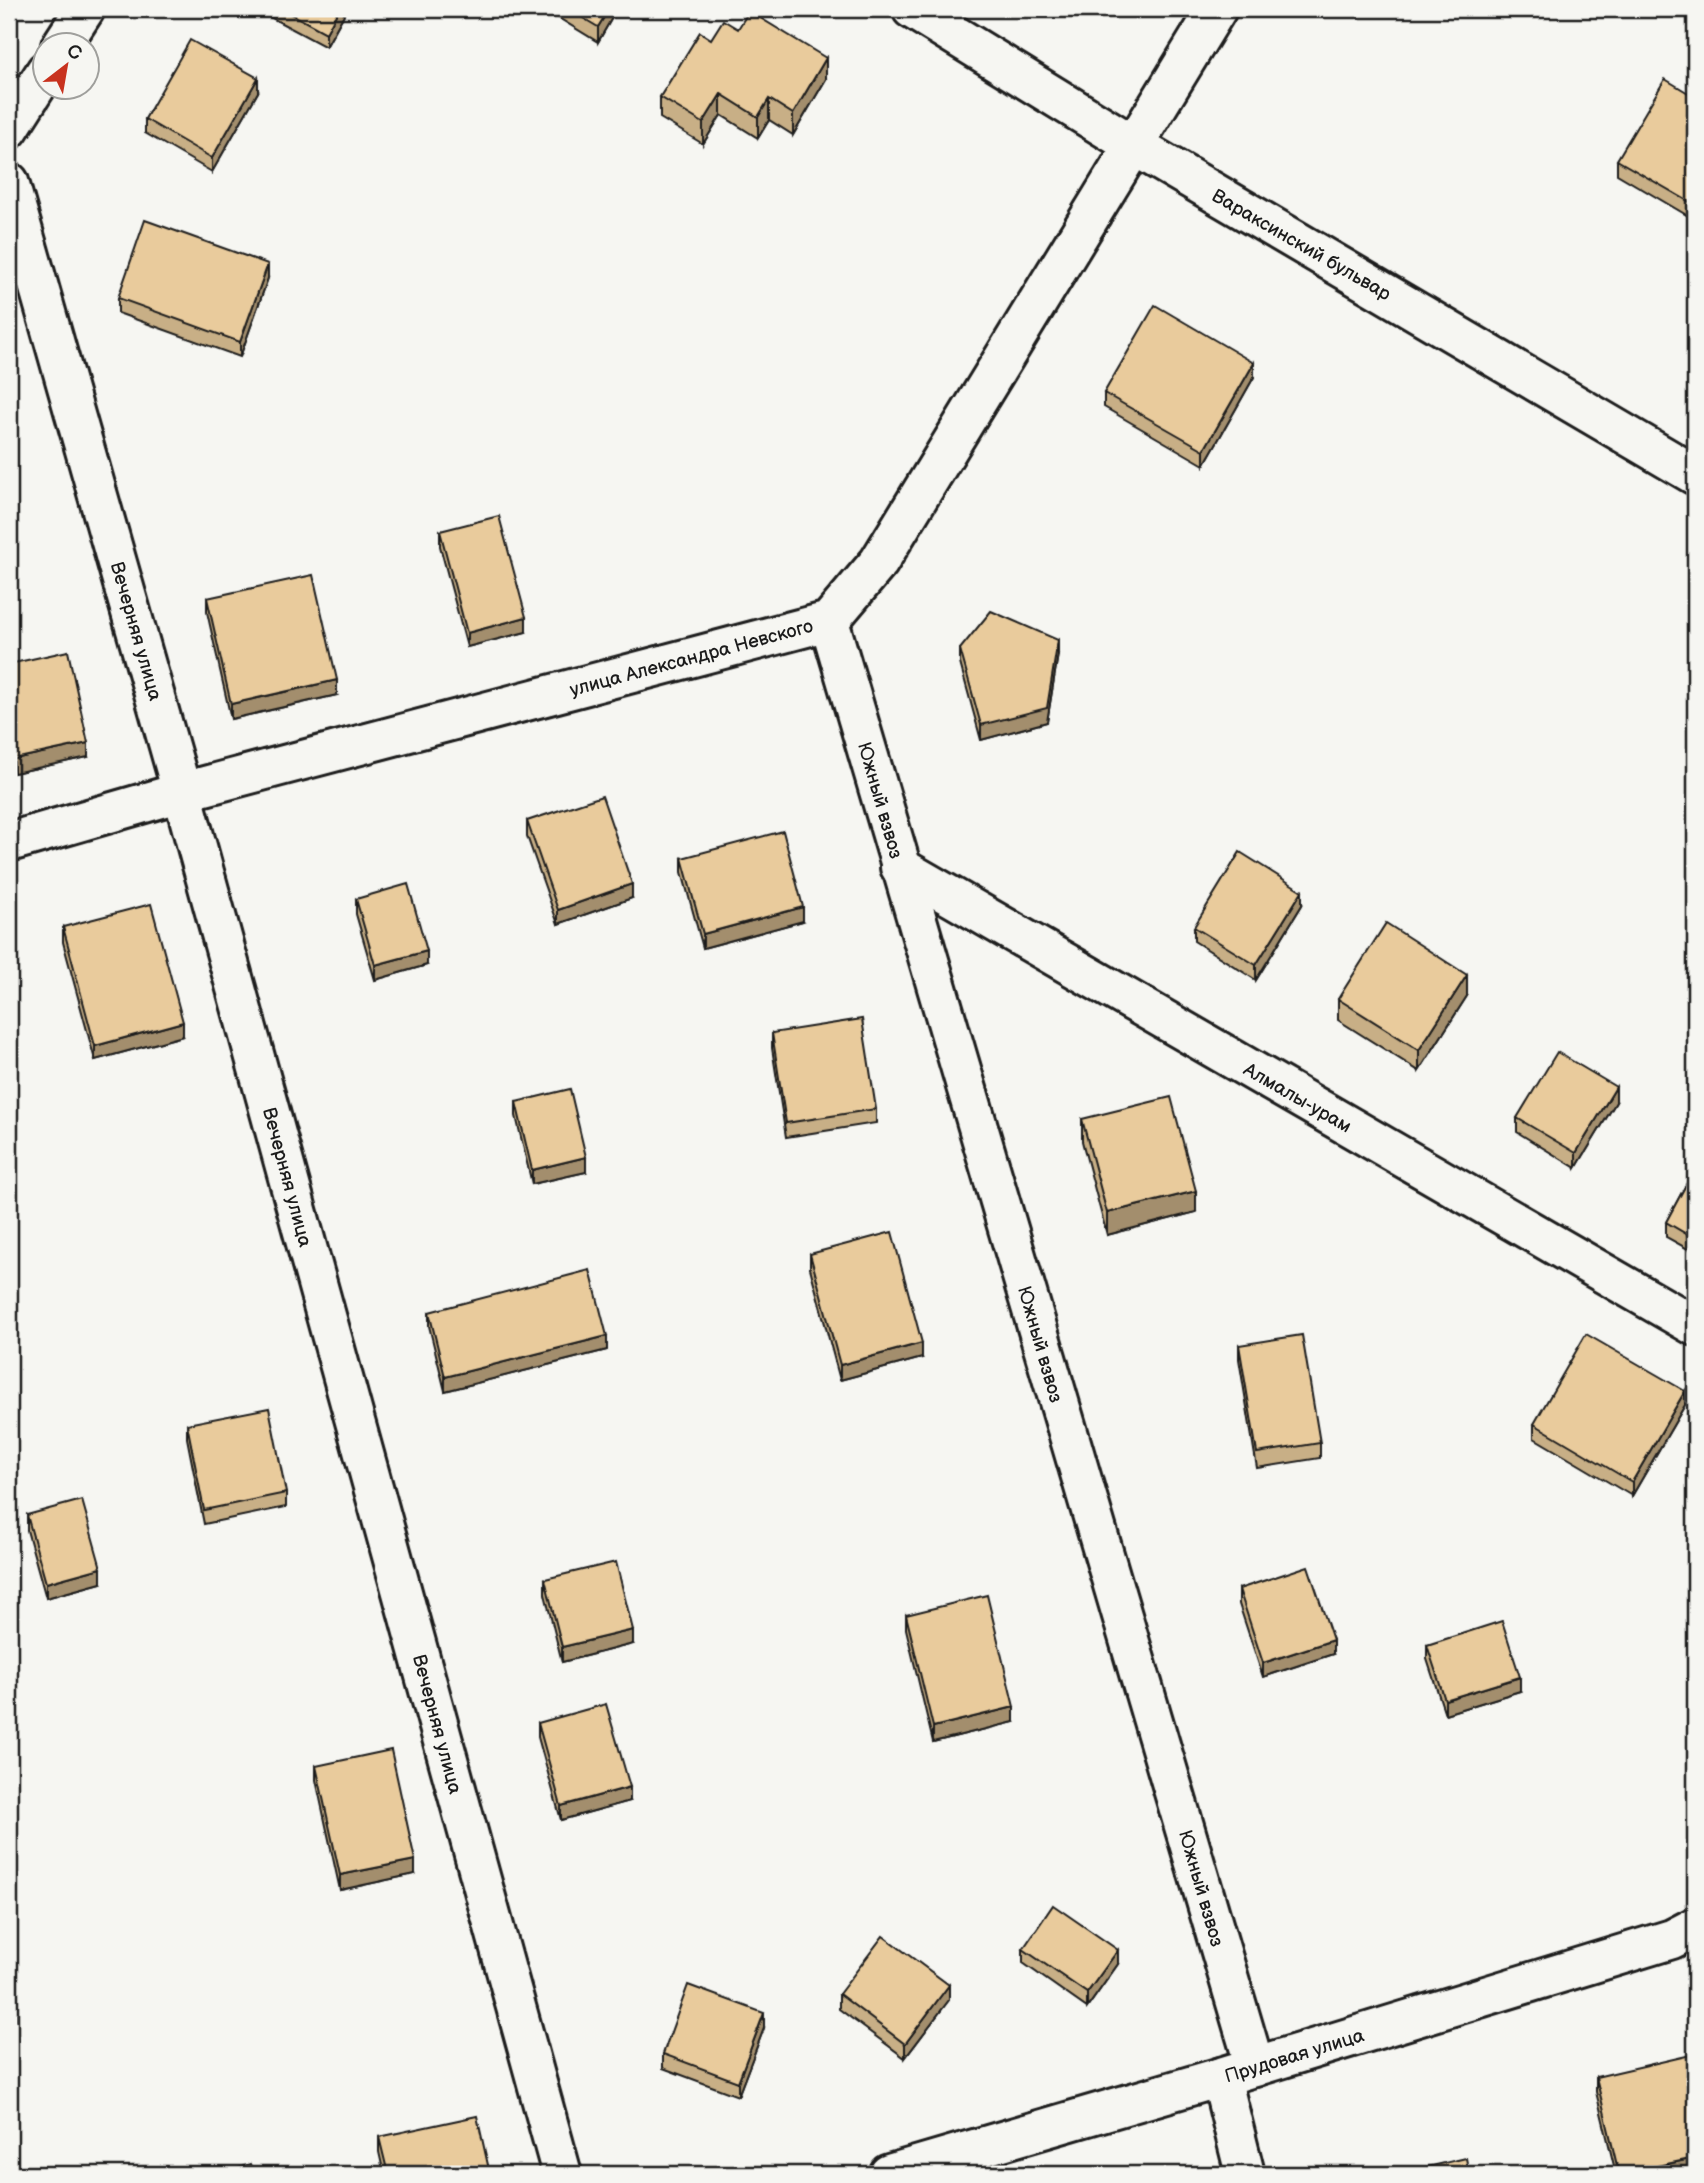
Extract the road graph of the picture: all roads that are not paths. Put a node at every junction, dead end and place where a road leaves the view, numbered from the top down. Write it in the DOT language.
graph roads {
  1 [pos="85,9"];
  2 [pos="912,9"];
  3 [pos="1217,9"];
  4 [pos="70,32"];
  5 [pos="32,93"];
  6 [pos="9,129"];
  7 [pos="1133,145"];
  8 [pos="9,182"];
  9 [pos="1695,475"];
  10 [pos="829,621"];
  11 [pos="182,792"];
  12 [pos="9,842"];
  13 [pos="900,867"];
  14 [pos="1695,1326"];
  15 [pos="1695,1927"];
  16 [pos="1238,2072"];
  17 [pos="562,2174"];
  18 [pos="889,2174"];
  19 [pos="1245,2174"];
  1 -- 4 [label="street"];
  2 -- 7 [label="street, Вараксинский бульвар"];
  3 -- 7 [label="street, улица Александра Невского"];
  5 -- 6 [label="street"];
  7 -- 9 [label="street, Вараксинский бульвар"];
  7 -- 10 [label="street, улица Александра Невского"];
  8 -- 11 [label="street, Вечерняя улица"];
  10 -- 11 [label="street, улица Александра Невского"];
  10 -- 13 [label="street, Южный взвоз"];
  11 -- 12 [label="street, улица Александра Невского"];
  11 -- 17 [label="street, Вечерняя улица"];
  13 -- 14 [label="street, Алмалы-урам"];
  13 -- 16 [label="street, Южный взвоз"];
  15 -- 16 [label="street, Прудовая улица"];
  16 -- 18 [label="street, Прудовая улица"];
  16 -- 19 [label="street, Южный взвоз"];
}
